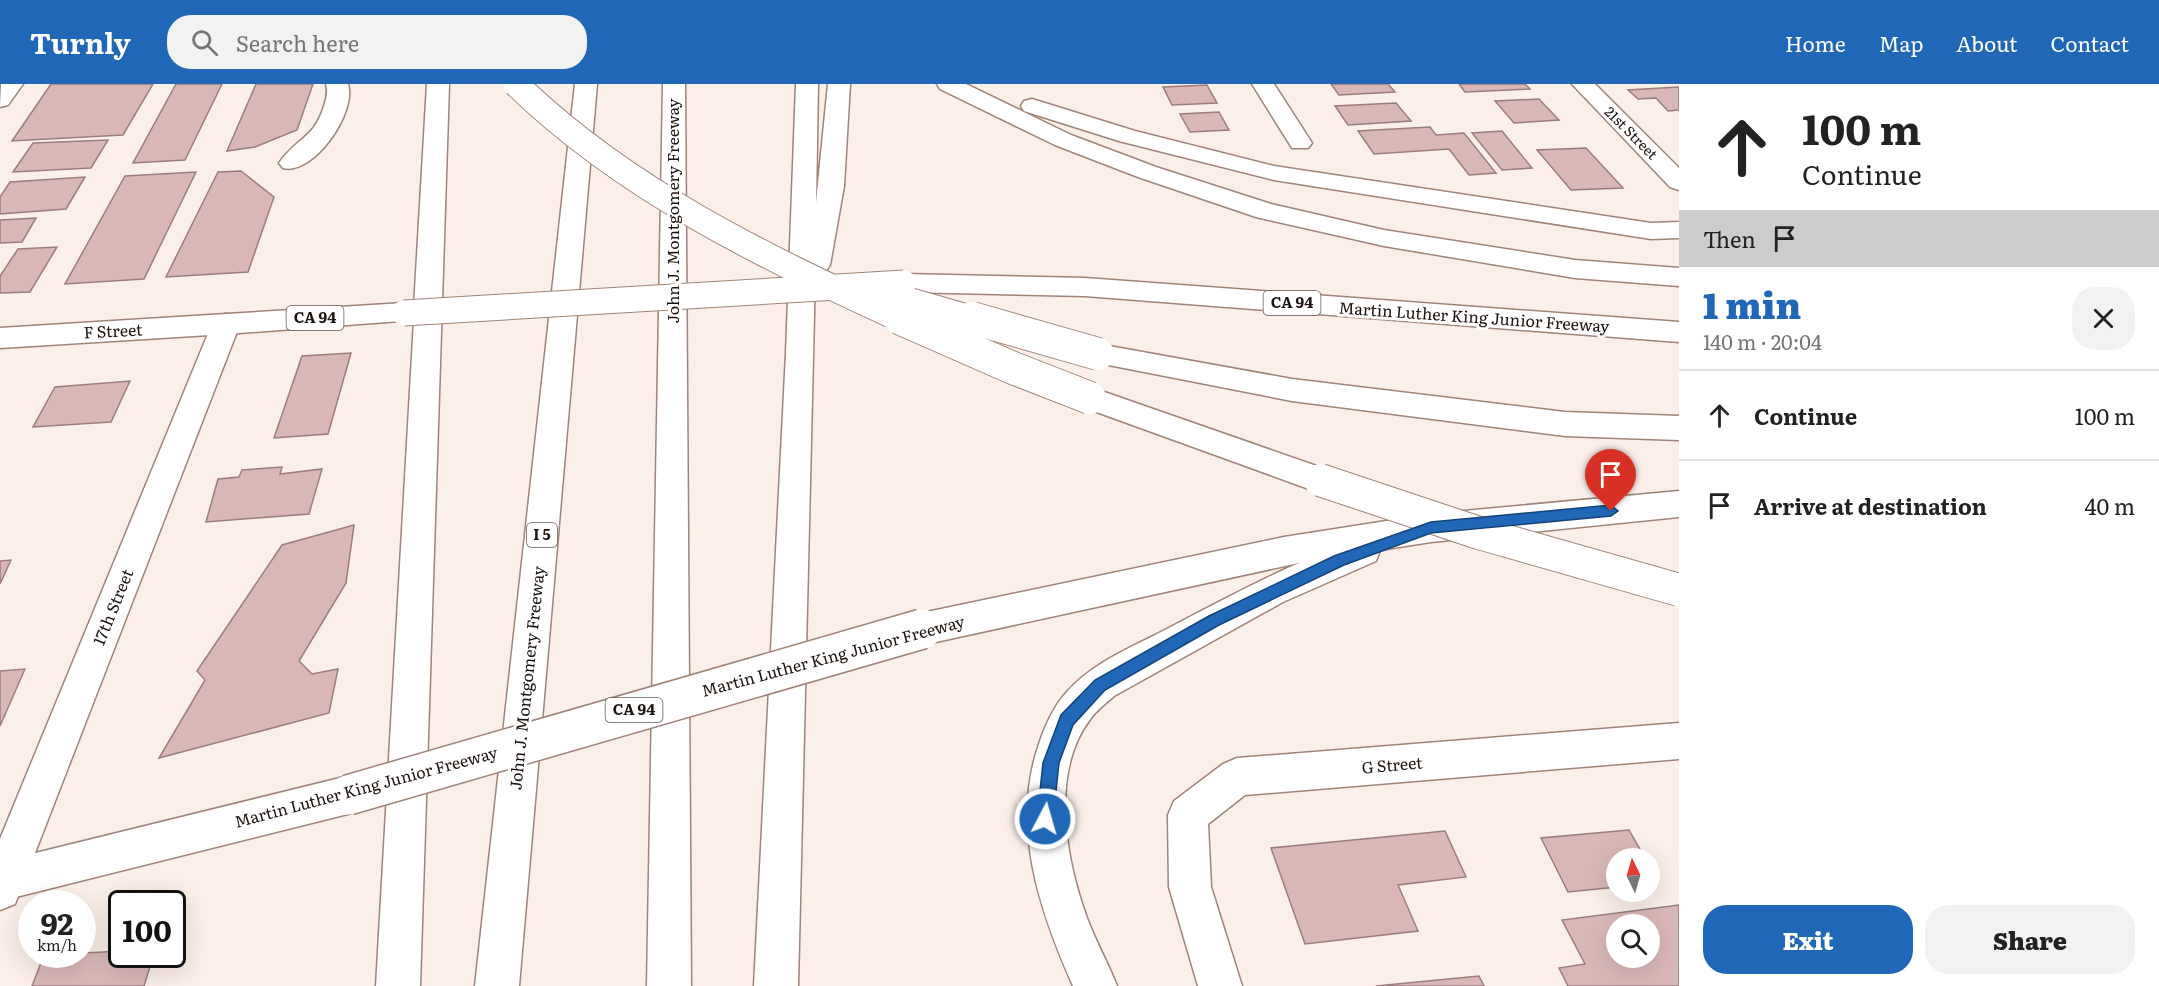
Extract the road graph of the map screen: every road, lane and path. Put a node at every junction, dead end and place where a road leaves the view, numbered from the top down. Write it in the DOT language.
graph roads {
  1 [pos="12,84"];
  2 [pos="338,84"];
  3 [pos="438,84"];
  4 [pos="516,84"];
  5 [pos="586,84"];
  6 [pos="674,84"];
  7 [pos="807,84"];
  8 [pos="839,84"];
  9 [pos="948,84"];
  10 [pos="973,84"];
  11 [pos="1263,84"];
  12 [pos="1583,84"];
  13 [pos="0,100"];
  14 [pos="1300,143"];
  15 [pos="291,163"];
  16 [pos="1679,182"];
  17 [pos="1679,230"];
  18 [pos="760,250"];
  19 [pos="1679,277"];
  20 [pos="226,324"];
  21 [pos="1679,332"];
  22 [pos="0,338"];
  23 [pos="800,353"];
  24 [pos="1679,428"];
  25 [pos="1679,504"];
  26 [pos="1431,528"];
  27 [pos="1679,590"];
  28 [pos="1679,741"];
  29 [pos="1,885"];
  30 [pos="398,986"];
  31 [pos="497,986"];
  32 [pos="669,986"];
  33 [pos="776,986"];
  34 [pos="1095,986"];
  35 [pos="1220,986"];
  1 -- 13 [label="main road"];
  2 -- 15 [label="main road"];
  3 -- 30 [label="main road"];
  4 -- 18 [label="main road, bridge"];
  5 -- 31 [label="main road, John J. Montgomery Freeway / I 5"];
  6 -- 32 [label="main road, John J. Montgomery Freeway"];
  7 -- 23 [label="main road"];
  8 -- 23 [label="main road"];
  9 -- 19 [label="main road"];
  10 -- 17 [label="main road"];
  11 -- 14 [label="main road"];
  12 -- 16 [label="main road, 21st Street"];
  18 -- 24 [label="main road, bridge"];
  18 -- 27 [label="main road, bridge"];
  20 -- 21 [label="main road, Martin Luther King Junior Freeway / CA 94, bridge"];
  20 -- 22 [label="main road, F Street"];
  20 -- 29 [label="main road, 17th Street"];
  23 -- 33 [label="main road"];
  25 -- 26 [label="main road, Martin Luther King Junior Freeway / CA 94"];
  26 -- 29 [label="main road, Martin Luther King Junior Freeway / CA 94, bridge"];
  26 -- 34 [label="main road"];
  28 -- 35 [label="main road, G Street"];
}
